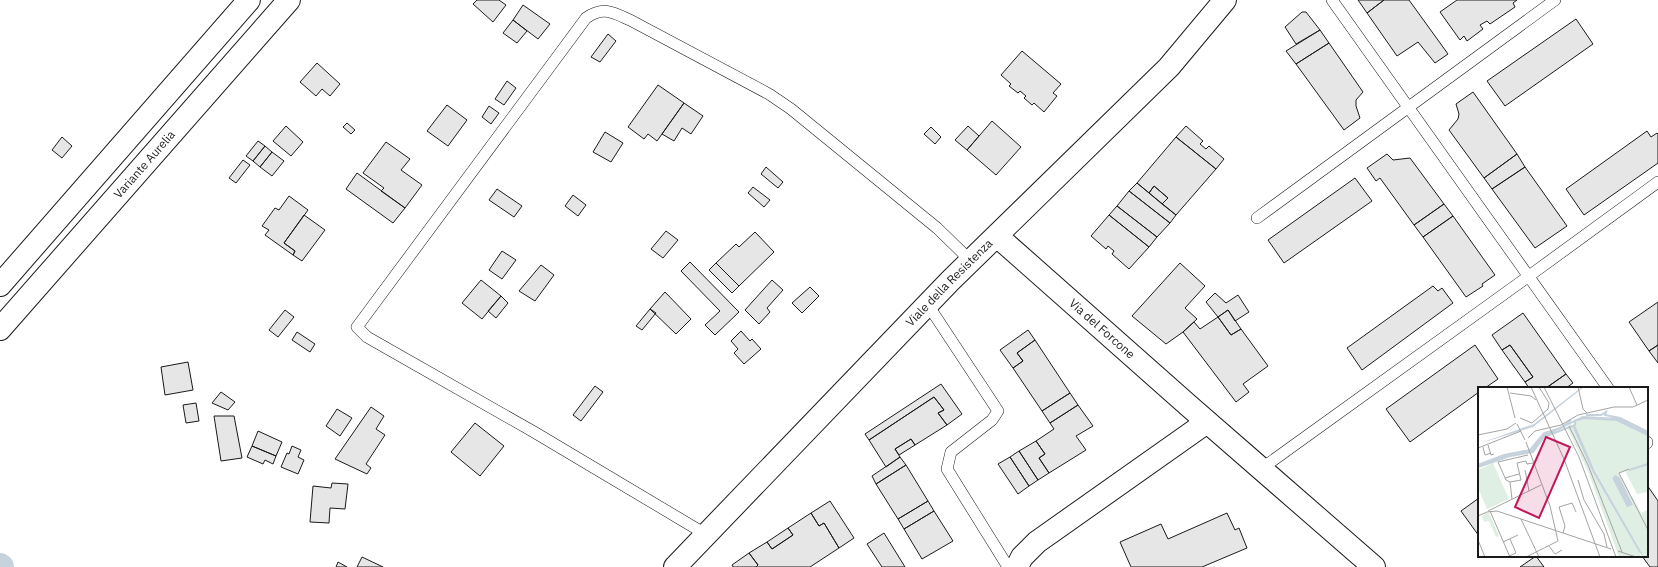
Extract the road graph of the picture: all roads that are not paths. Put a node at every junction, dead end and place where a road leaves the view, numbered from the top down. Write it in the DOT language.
graph roads {
  1 [pos="250,0"];
  2 [pos="289,0"];
  3 [pos="1225,0"];
  4 [pos="1332,0"];
  5 [pos="1555,0"];
  6 [pos="1408,107"];
  7 [pos="1658,182"];
  8 [pos="1257,218"];
  9 [pos="997,236"];
  10 [pos="971,261"];
  11 [pos="1529,276"];
  12 [pos="0,285"];
  13 [pos="928,306"];
  14 [pos="0,329"];
  15 [pos="1607,387"];
  16 [pos="1207,422"];
  17 [pos="1261,469"];
  18 [pos="707,535"];
  19 [pos="675,567"];
  20 [pos="1008,567"];
  21 [pos="1017,567"];
  22 [pos="1374,567"];
  1 -- 12 [label="main road"];
  2 -- 14 [label="main road, Variante Aurelia"];
  3 -- 9 [label="main road, Viale della Resistenza"];
  4 -- 6 [label="lane"];
  5 -- 6 [label="lane"];
  6 -- 8 [label="lane"];
  6 -- 11 [label="lane"];
  7 -- 11 [label="lane"];
  9 -- 10 [label="main road, Viale della Resistenza"];
  9 -- 16 [label="main road, Via del Forcone"];
  10 -- 13 [label="main road, Viale della Resistenza"];
  10 -- 18 [label="lane"];
  11 -- 15 [label="lane"];
  11 -- 17 [label="lane"];
  13 -- 18 [label="main road, Viale della Resistenza"];
  13 -- 20 [label="lane"];
  16 -- 17 [label="main road, Via del Forcone"];
  16 -- 21 [label="main road"];
  17 -- 22 [label="main road, Via del Forcone"];
  18 -- 19 [label="main road, Viale della Resistenza"];
}
